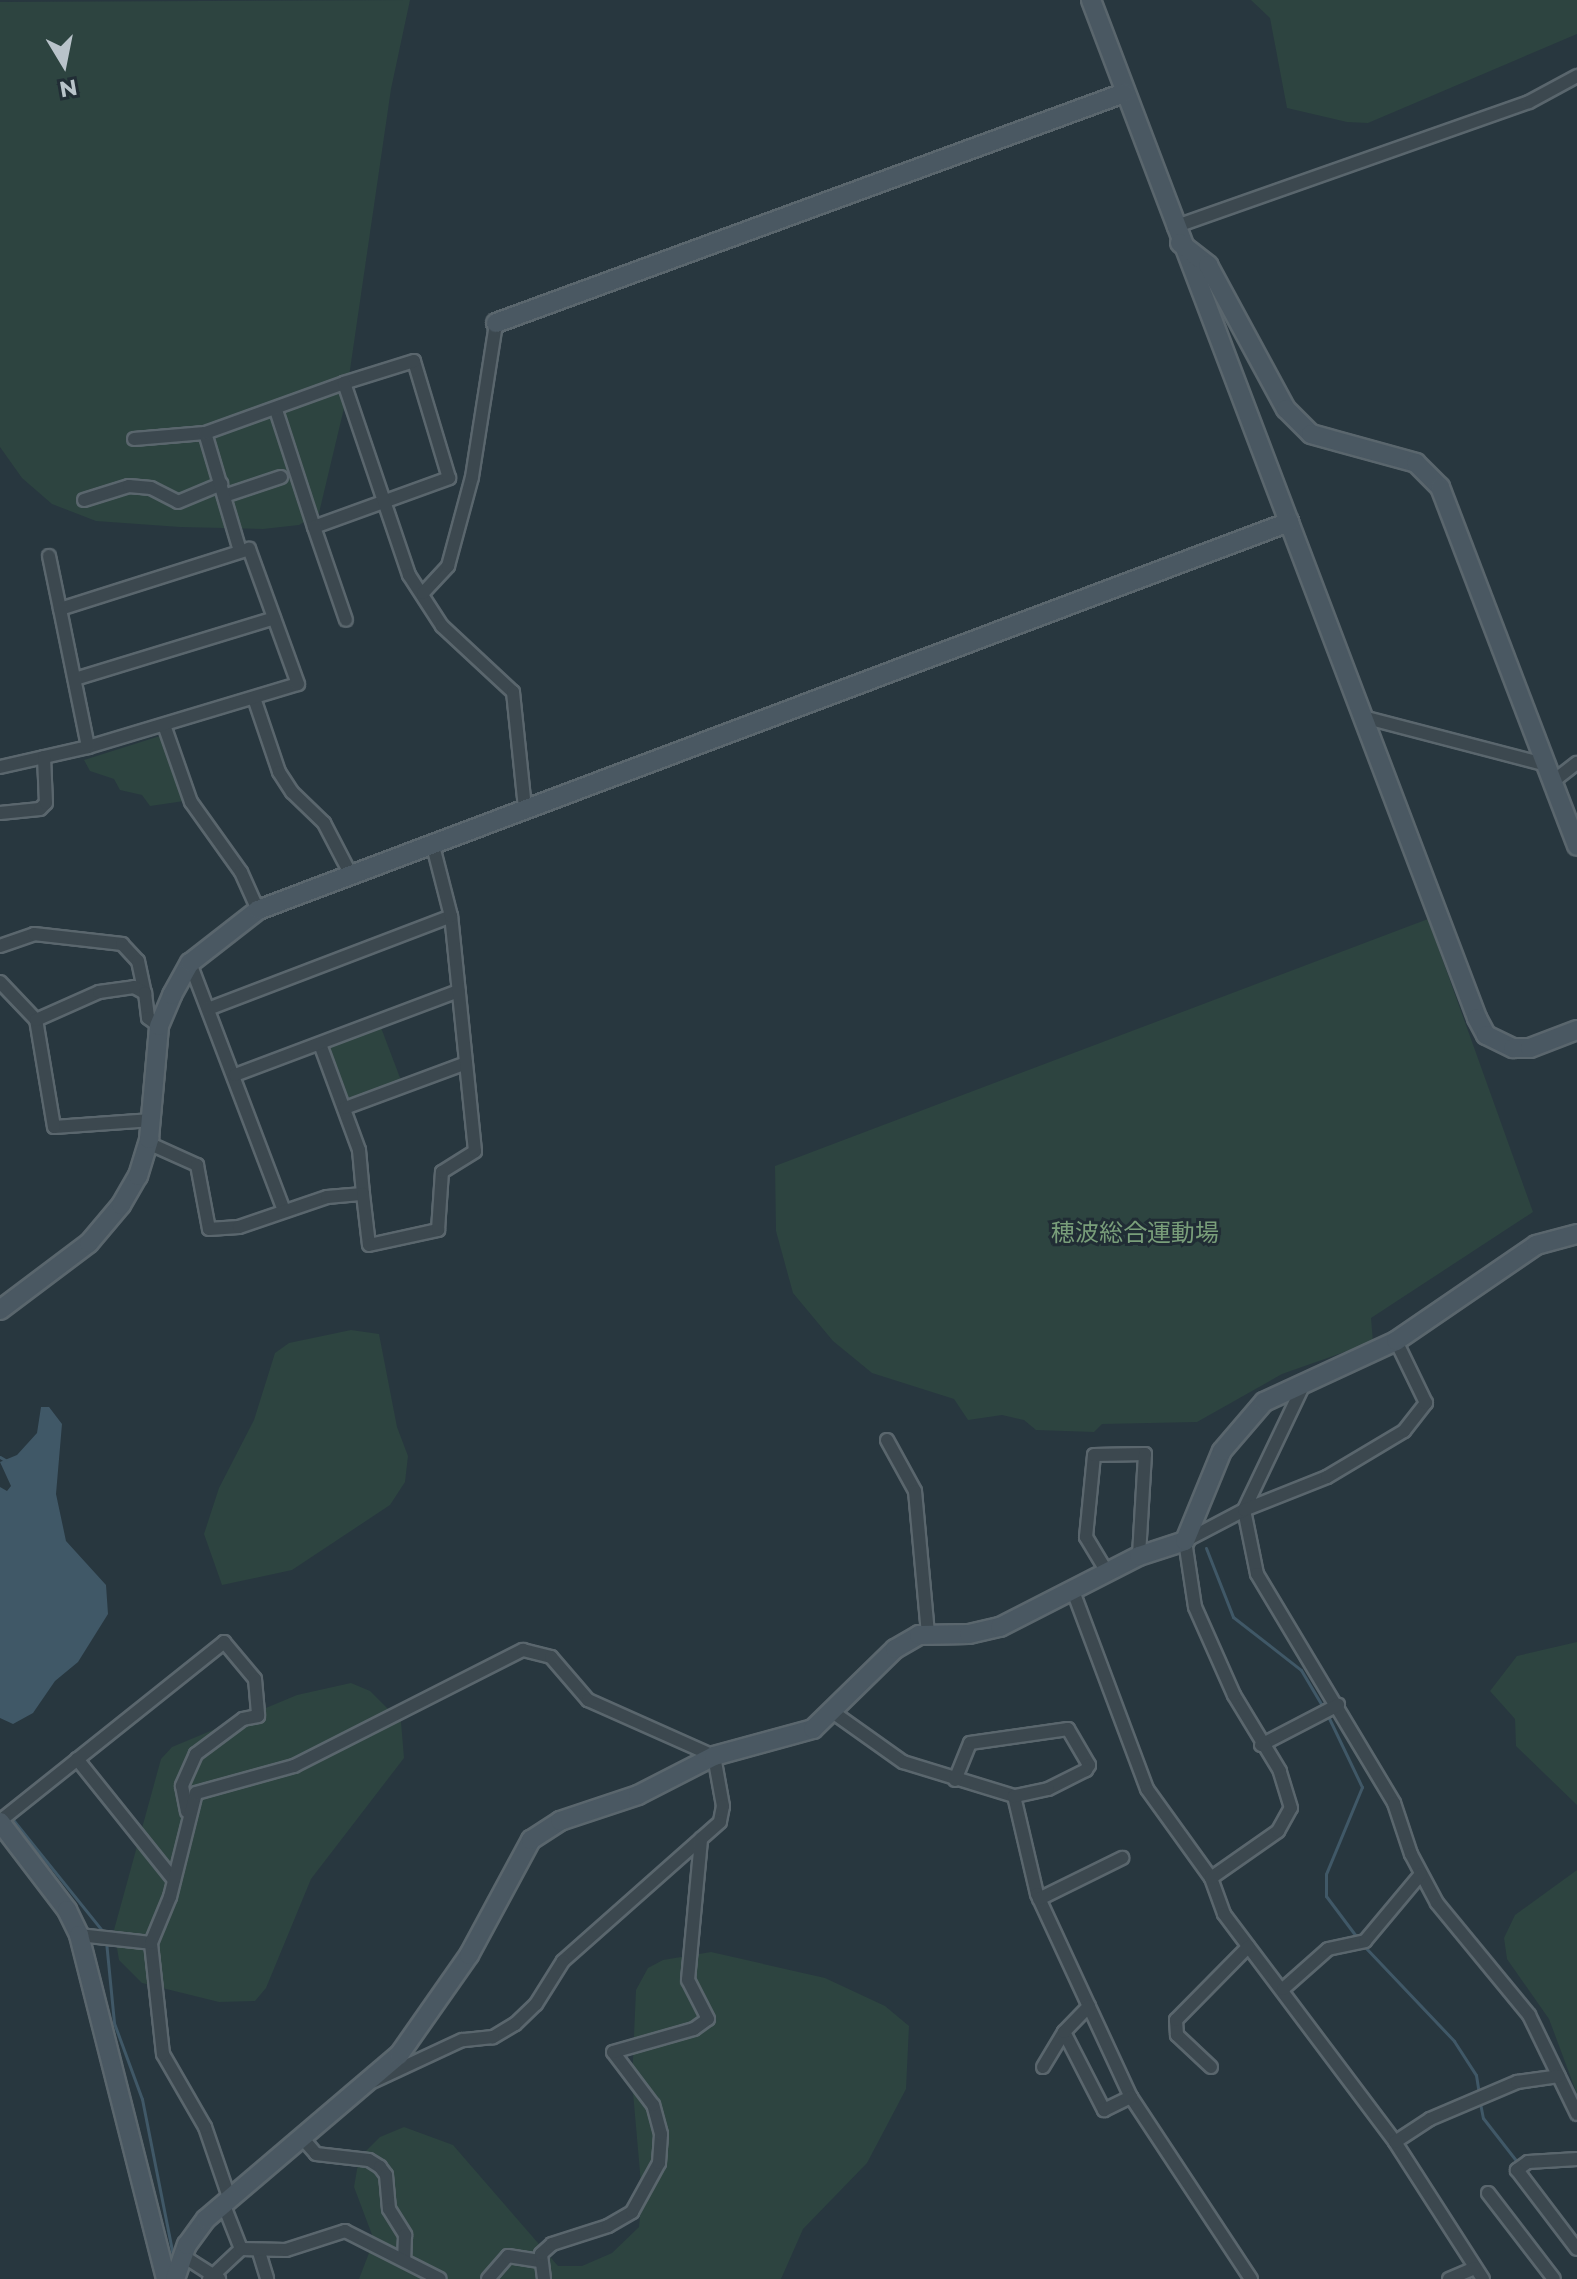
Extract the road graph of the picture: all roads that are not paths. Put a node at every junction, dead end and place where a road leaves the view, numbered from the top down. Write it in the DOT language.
graph roads {
  1 [pos="1091,0"];
  2 [pos="1577,76"];
  3 [pos="1124,93"];
  4 [pos="1177,235"];
  5 [pos="496,323"];
  6 [pos="344,383"];
  7 [pos="276,410"];
  8 [pos="205,433"];
  9 [pos="134,439"];
  10 [pos="281,477"];
  11 [pos="223,490"];
  12 [pos="84,500"];
  13 [pos="384,502"];
  14 [pos="1289,522"];
  15 [pos="314,527"];
  16 [pos="240,551"];
  17 [pos="49,556"];
  18 [pos="423,593"];
  19 [pos="60,609"];
  20 [pos="274,618"];
  21 [pos="346,620"];
  22 [pos="75,679"];
  23 [pos="254,698"];
  24 [pos="1363,717"];
  25 [pos="164,725"];
  26 [pos="88,747"];
  27 [pos="44,757"];
  28 [pos="1577,763"];
  29 [pos="1544,764"];
  30 [pos="0,767"];
  31 [pos="1551,783"];
  32 [pos="525,809"];
  33 [pos="0,813"];
  34 [pos="432,842"];
  35 [pos="1577,846"];
  36 [pos="349,871"];
  37 [pos="258,910"];
  38 [pos="451,916"];
  39 [pos="0,946"];
  40 [pos="190,963"];
  41 [pos="0,982"];
  42 [pos="459,991"];
  43 [pos="145,993"];
  44 [pos="208,1009"];
  45 [pos="36,1020"];
  46 [pos="159,1026"];
  47 [pos="1577,1030"];
  48 [pos="320,1044"];
  49 [pos="466,1063"];
  50 [pos="235,1075"];
  51 [pos="345,1108"];
  52 [pos="152,1120"];
  53 [pos="148,1143"];
  54 [pos="363,1194"];
  55 [pos="284,1210"];
  56 [pos="1577,1234"];
  57 [pos="0,1310"];
  58 [pos="1396,1341"];
  59 [pos="1304,1384"];
  60 [pos="887,1440"];
  61 [pos="1244,1510"];
  62 [pos="1185,1541"];
  63 [pos="1139,1556"];
  64 [pos="1107,1572"];
  65 [pos="1073,1591"];
  66 [pos="928,1634"];
  67 [pos="1329,1710"];
  68 [pos="834,1713"];
  69 [pos="1261,1745"];
  70 [pos="714,1756"];
  71 [pos="77,1759"];
  72 [pos="955,1780"];
  73 [pos="1014,1796"];
  74 [pos="188,1815"];
  75 [pos="5,1817"];
  76 [pos="701,1839"];
  77 [pos="1122,1858"];
  78 [pos="1421,1874"];
  79 [pos="1211,1878"];
  80 [pos="174,1880"];
  81 [pos="1039,1899"];
  82 [pos="79,1935"];
  83 [pos="151,1943"];
  84 [pos="1248,1947"];
  85 [pos="1283,1989"];
  86 [pos="1089,2006"];
  87 [pos="1064,2032"];
  88 [pos="1043,2067"];
  89 [pos="1211,2067"];
  90 [pos="1559,2076"];
  91 [pos="369,2083"];
  92 [pos="1131,2097"];
  93 [pos="1577,2114"];
  94 [pos="304,2140"];
  95 [pos="1395,2142"];
  96 [pos="1577,2159"];
  97 [pos="1488,2193"];
  98 [pos="226,2200"];
  99 [pos="1571,2227"];
  100 [pos="241,2249"];
  101 [pos="1577,2249"];
  102 [pos="259,2252"];
  103 [pos="404,2258"];
  104 [pos="174,2259"];
  105 [pos="540,2261"];
  106 [pos="1479,2273"];
  107 [pos="215,2277"];
  108 [pos="267,2279"];
  109 [pos="440,2279"];
  110 [pos="488,2279"];
  111 [pos="544,2279"];
  112 [pos="1251,2279"];
  113 [pos="1449,2279"];
  114 [pos="1554,2279"];
  1 -- 3 [label="street"];
  2 -- 4 [label="street"];
  3 -- 4 [label="street"];
  3 -- 5 [label="street"];
  4 -- 14 [label="street"];
  4 -- 29 [label="street"];
  5 -- 18 [label="street"];
  6 -- 7 [label="street"];
  6 -- 13 [label="street"];
  6 -- 13 [label="street"];
  7 -- 8 [label="street"];
  7 -- 15 [label="street"];
  8 -- 9 [label="street"];
  8 -- 11 [label="street"];
  10 -- 11 [label="street"];
  11 -- 12 [label="street"];
  11 -- 16 [label="street"];
  13 -- 15 [label="street"];
  13 -- 18 [label="street"];
  14 -- 24 [label="street"];
  14 -- 32 [label="street"];
  15 -- 21 [label="street"];
  16 -- 19 [label="street"];
  16 -- 20 [label="street"];
  17 -- 19 [label="street"];
  18 -- 32 [label="street"];
  19 -- 22 [label="street"];
  20 -- 22 [label="street"];
  20 -- 23 [label="street"];
  22 -- 26 [label="street"];
  23 -- 25 [label="street"];
  23 -- 36 [label="street"];
  24 -- 29 [label="street"];
  24 -- 47 [label="street"];
  25 -- 26 [label="street"];
  25 -- 37 [label="street"];
  26 -- 27 [label="street"];
  27 -- 30 [label="street"];
  27 -- 33 [label="street"];
  28 -- 31 [label="street"];
  29 -- 31 [label="street"];
  31 -- 35 [label="street"];
  32 -- 34 [label="street"];
  34 -- 36 [label="street"];
  34 -- 38 [label="street"];
  36 -- 37 [label="street"];
  37 -- 40 [label="street"];
  38 -- 42 [label="street"];
  38 -- 44 [label="street"];
  39 -- 43 [label="street"];
  40 -- 44 [label="street"];
  40 -- 46 [label="street"];
  41 -- 45 [label="street"];
  42 -- 48 [label="street"];
  42 -- 49 [label="street"];
  43 -- 45 [label="street"];
  43 -- 46 [label="street"];
  44 -- 50 [label="street"];
  45 -- 52 [label="street"];
  46 -- 52 [label="street"];
  48 -- 50 [label="street"];
  48 -- 51 [label="street"];
  49 -- 51 [label="street"];
  49 -- 54 [label="street"];
  50 -- 55 [label="street"];
  51 -- 54 [label="street"];
  52 -- 53 [label="street"];
  53 -- 55 [label="street"];
  53 -- 57 [label="street"];
  54 -- 55 [label="street"];
  56 -- 58 [label="street"];
  58 -- 59 [label="street"];
  58 -- 61 [label="street"];
  59 -- 61 [label="street"];
  59 -- 62 [label="street"];
  60 -- 66 [label="street"];
  61 -- 62 [label="street"];
  61 -- 67 [label="street"];
  62 -- 63 [label="street"];
  62 -- 69 [label="street"];
  63 -- 64 [label="street"];
  63 -- 64 [label="street"];
  64 -- 65 [label="street"];
  65 -- 66 [label="street"];
  65 -- 79 [label="street"];
  66 -- 68 [label="street"];
  67 -- 69 [label="street"];
  67 -- 78 [label="street"];
  68 -- 70 [label="street"];
  68 -- 72 [label="street"];
  69 -- 79 [label="street"];
  70 -- 74 [label="street"];
  70 -- 76 [label="street"];
  70 -- 91 [label="street"];
  71 -- 74 [label="street"];
  71 -- 75 [label="street"];
  71 -- 80 [label="street"];
  72 -- 73 [label="street"];
  72 -- 73 [label="street"];
  73 -- 81 [label="street"];
  74 -- 80 [label="street"];
  75 -- 82 [label="street"];
  76 -- 91 [label="street"];
  76 -- 105 [label="street"];
  77 -- 81 [label="street"];
  78 -- 85 [label="street"];
  78 -- 90 [label="street"];
  79 -- 84 [label="street"];
  80 -- 83 [label="street"];
  81 -- 86 [label="street"];
  82 -- 83 [label="street"];
  82 -- 104 [label="street"];
  83 -- 98 [label="street"];
  84 -- 85 [label="street"];
  84 -- 89 [label="street"];
  85 -- 95 [label="street"];
  86 -- 87 [label="street"];
  86 -- 92 [label="street"];
  87 -- 88 [label="street"];
  87 -- 92 [label="street"];
  90 -- 93 [label="street"];
  90 -- 95 [label="street"];
  91 -- 94 [label="street"];
  92 -- 112 [label="street"];
  94 -- 98 [label="street"];
  94 -- 103 [label="street"];
  95 -- 106 [label="street"];
  96 -- 99 [label="street"];
  97 -- 114 [label="street"];
  98 -- 100 [label="street"];
  98 -- 104 [label="street"];
  99 -- 101 [label="street"];
  100 -- 102 [label="street"];
  100 -- 107 [label="street"];
  102 -- 103 [label="street"];
  102 -- 108 [label="street"];
  103 -- 109 [label="street"];
  104 -- 107 [label="street"];
  105 -- 110 [label="street"];
  105 -- 111 [label="street"];
  106 -- 113 [label="street"];
}
